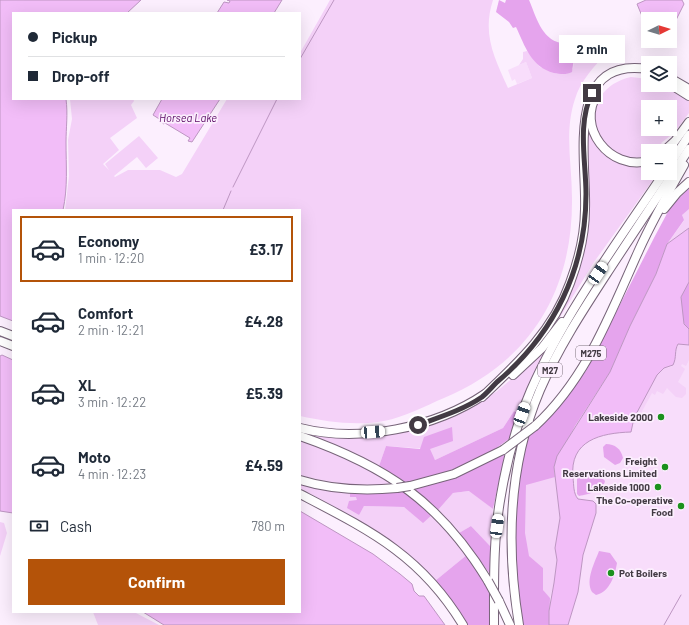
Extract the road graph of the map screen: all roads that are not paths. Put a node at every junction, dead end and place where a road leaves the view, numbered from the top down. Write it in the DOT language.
graph roads {
  1 [pos="641,69"];
  2 [pos="641,75"];
  3 [pos="677,82"];
  4 [pos="677,88"];
  5 [pos="689,90"];
  6 [pos="689,96"];
  7 [pos="689,122"];
  8 [pos="689,135"];
  9 [pos="672,144"];
  10 [pos="689,149"];
  11 [pos="677,153"];
  12 [pos="689,157"];
  13 [pos="641,161"];
  14 [pos="659,180"];
  15 [pos="689,182"];
  16 [pos="630,270"];
  17 [pos="589,285"];
  18 [pos="0,331"];
  19 [pos="12,336"];
  20 [pos="0,341"];
  21 [pos="12,346"];
  22 [pos="482,397"];
  23 [pos="301,428"];
  24 [pos="301,436"];
  25 [pos="301,480"];
  26 [pos="301,495"];
  27 [pos="463,625"];
  28 [pos="494,625"];
  29 [pos="510,625"];
  30 [pos="519,625"];
  1 -- 22 [label="highway"];
  2 -- 13 [label="highway"];
  3 -- 5 [label="highway"];
  4 -- 6 [label="highway"];
  7 -- 9 [label="highway"];
  8 -- 11 [label="highway"];
  10 -- 30 [label="highway, M27"];
  12 -- 16 [label="highway"];
  14 -- 17 [label="highway, M27"];
  15 -- 16 [label="highway, M275"];
  16 -- 25 [label="highway, M275, bridge"];
  17 -- 22 [label="highway"];
  17 -- 28 [label="highway, M27"];
  18 -- 19 [label="highway"];
  20 -- 21 [label="highway"];
  22 -- 23 [label="highway"];
  24 -- 29 [label="highway, bridge"];
  26 -- 27 [label="highway"];
}
